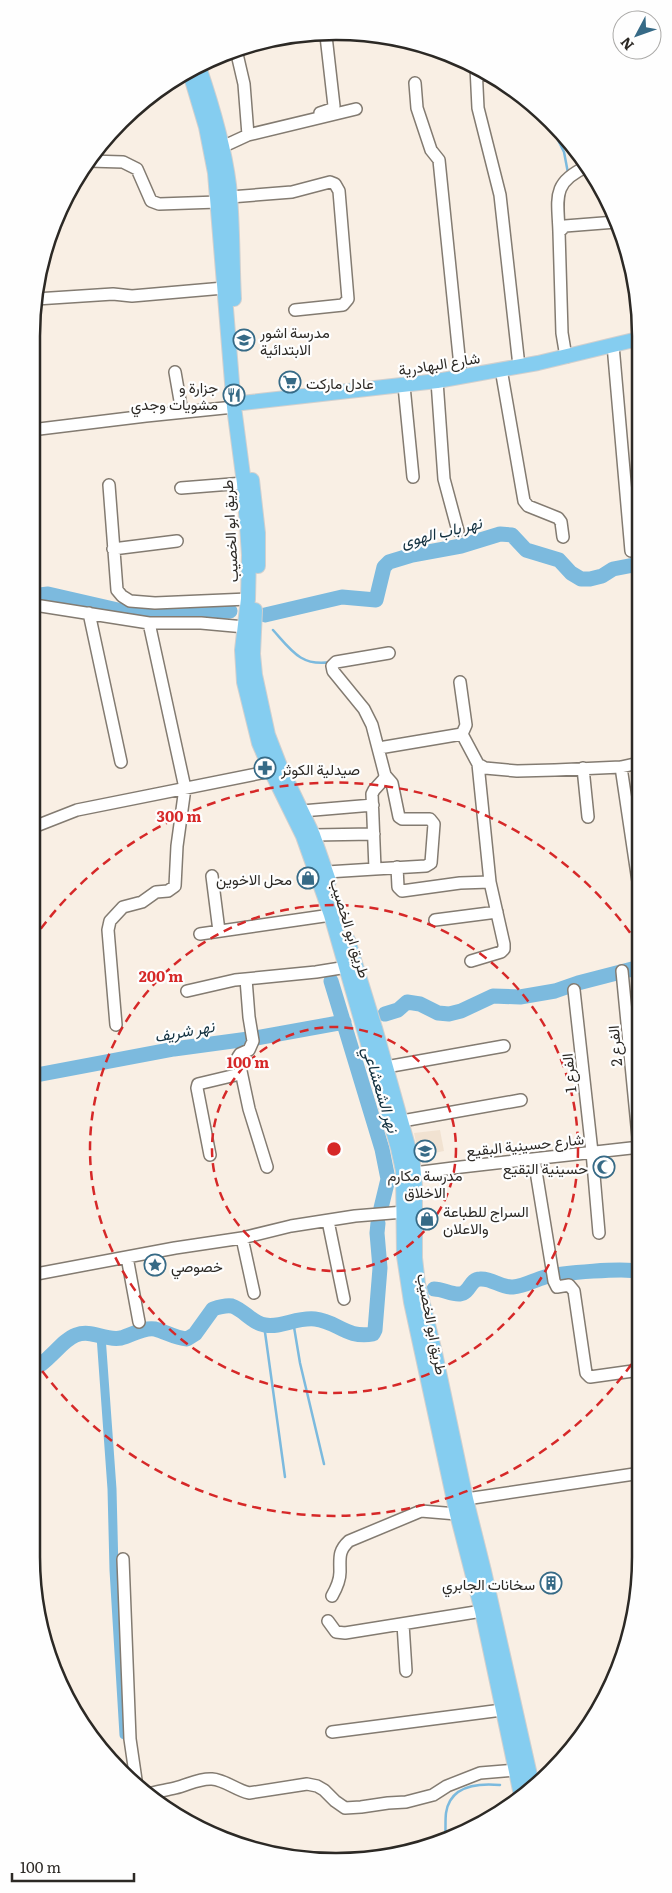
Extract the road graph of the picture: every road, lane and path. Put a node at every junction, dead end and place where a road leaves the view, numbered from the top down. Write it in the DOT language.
graph roads {
  1 [pos="327,40"];
  2 [pos="238,57"];
  3 [pos="201,73"];
  4 [pos="477,76"];
  5 [pos="191,78"];
  6 [pos="415,83"];
  7 [pos="356,109"];
  8 [pos="281,127"];
  9 [pos="248,135"];
  10 [pos="222,146"];
  11 [pos="97,161"];
  12 [pos="580,169"];
  13 [pos="224,199"];
  14 [pos="226,218"];
  15 [pos="609,223"];
  16 [pos="559,232"];
  17 [pos="224,288"];
  18 [pos="43,299"];
  19 [pos="295,310"];
  20 [pos="632,340"];
  21 [pos="613,345"];
  22 [pos="566,357"];
  23 [pos="519,366"];
  24 [pos="501,370"];
  25 [pos="175,372"];
  26 [pos="461,376"];
  27 [pos="437,381"];
  28 [pos="404,386"];
  29 [pos="238,405"];
  30 [pos="182,412"];
  31 [pos="40,429"];
  32 [pos="413,477"];
  33 [pos="244,483"];
  34 [pos="108,486"];
  35 [pos="181,488"];
  36 [pos="458,532"];
  37 [pos="563,537"];
  38 [pos="178,541"];
  39 [pos="113,549"];
  40 [pos="631,551"];
  41 [pos="248,599"];
  42 [pos="40,607"];
  43 [pos="89,613"];
  44 [pos="149,622"];
  45 [pos="245,627"];
  46 [pos="389,653"];
  47 [pos="460,682"];
  48 [pos="260,725"];
  49 [pos="462,734"];
  50 [pos="379,748"];
  51 [pos="121,762"];
  52 [pos="478,764"];
  53 [pos="632,765"];
  54 [pos="621,767"];
  55 [pos="583,768"];
  56 [pos="271,771"];
  57 [pos="385,775"];
  58 [pos="185,788"];
  59 [pos="373,805"];
  60 [pos="302,811"];
  61 [pos="588,817"];
  62 [pos="40,824"];
  63 [pos="374,834"];
  64 [pos="313,835"];
  65 [pos="632,841"];
  66 [pos="397,868"];
  67 [pos="375,869"];
  68 [pos="327,872"];
  69 [pos="212,876"];
  70 [pos="490,882"];
  71 [pos="497,912"];
  72 [pos="331,915"];
  73 [pos="435,920"];
  74 [pos="219,931"];
  75 [pos="200,934"];
  76 [pos="471,960"];
  77 [pos="347,966"];
  78 [pos="622,971"];
  79 [pos="246,979"];
  80 [pos="574,990"];
  81 [pos="186,991"];
  82 [pos="116,1025"];
  83 [pos="504,1046"];
  84 [pos="386,1067"];
  85 [pos="240,1074"];
  86 [pos="632,1075"];
  87 [pos="521,1100"];
  88 [pos="402,1121"];
  89 [pos="632,1148"];
  90 [pos="592,1152"];
  91 [pos="210,1155"];
  92 [pos="534,1159"];
  93 [pos="267,1167"];
  94 [pos="414,1173"];
  95 [pos="404,1212"];
  96 [pos="328,1221"];
  97 [pos="599,1233"];
  98 [pos="242,1238"];
  99 [pos="127,1257"];
  100 [pos="40,1273"];
  101 [pos="254,1293"];
  102 [pos="344,1299"];
  103 [pos="140,1322"];
  104 [pos="429,1355"];
  105 [pos="632,1371"];
  106 [pos="632,1474"];
  107 [pos="466,1499"];
  108 [pos="457,1514"];
  109 [pos="123,1559"];
  110 [pos="332,1596"];
  111 [pos="482,1611"];
  112 [pos="328,1621"];
  113 [pos="403,1624"];
  114 [pos="406,1671"];
  115 [pos="502,1710"];
  116 [pos="332,1732"];
  117 [pos="515,1770"];
  118 [pos="135,1774"];
  119 [pos="531,1780"];
  120 [pos="520,1789"];
  121 [pos="155,1791"];
  1 -- 8 [label="street"];
  2 -- 9 [label="street"];
  3 -- 10 [label="main road, طريق ابو الخصيب"];
  4 -- 23 [label="street"];
  5 -- 13 [label="main road, طريق ابو الخصيب"];
  6 -- 26 [label="street"];
  7 -- 8 [label="street"];
  8 -- 9 [label="street"];
  9 -- 10 [label="street"];
  10 -- 13 [label="main road, طريق ابو الخصيب"];
  11 -- 13 [label="street"];
  12 -- 16 [label="street"];
  13 -- 14 [label="main road, طريق ابو الخصيب"];
  13 -- 19 [label="street"];
  14 -- 17 [label="main road, طريق ابو الخصيب"];
  14 -- 29 [label="main road, طريق ابو الخصيب"];
  15 -- 16 [label="street"];
  16 -- 22 [label="street"];
  17 -- 18 [label="street"];
  17 -- 29 [label="main road, طريق ابو الخصيب"];
  20 -- 21 [label="main road, شارع البهادرية"];
  21 -- 22 [label="main road, شارع البهادرية"];
  21 -- 40 [label="street"];
  22 -- 23 [label="main road, شارع البهادرية"];
  23 -- 24 [label="main road, شارع البهادرية"];
  24 -- 26 [label="main road, شارع البهادرية"];
  24 -- 37 [label="street"];
  25 -- 30 [label="street"];
  26 -- 27 [label="main road, شارع البهادرية"];
  27 -- 28 [label="main road, شارع البهادرية"];
  27 -- 36 [label="street"];
  28 -- 29 [label="main road, شارع البهادرية"];
  28 -- 32 [label="street"];
  29 -- 30 [label="street"];
  29 -- 33 [label="main road, طريق ابو الخصيب"];
  29 -- 48 [label="main road, طريق ابو الخصيب"];
  30 -- 31 [label="street"];
  33 -- 35 [label="street"];
  33 -- 41 [label="main road, طريق ابو الخصيب"];
  34 -- 39 [label="street"];
  38 -- 39 [label="street"];
  39 -- 41 [label="street"];
  41 -- 45 [label="main road, طريق ابو الخصيب"];
  42 -- 43 [label="street"];
  43 -- 44 [label="street"];
  43 -- 51 [label="street"];
  44 -- 45 [label="street"];
  44 -- 58 [label="street"];
  45 -- 48 [label="main road, طريق ابو الخصيب"];
  46 -- 50 [label="street"];
  47 -- 49 [label="street"];
  48 -- 56 [label="main road, طريق ابو الخصيب"];
  48 -- 60 [label="main road, طريق ابو الخصيب"];
  49 -- 50 [label="street"];
  49 -- 52 [label="street"];
  50 -- 57 [label="street"];
  52 -- 55 [label="street"];
  52 -- 70 [label="street"];
  53 -- 54 [label="street"];
  54 -- 55 [label="street"];
  54 -- 65 [label="street"];
  55 -- 61 [label="street"];
  56 -- 58 [label="street"];
  56 -- 72 [label="main road, طريق ابو الخصيب"];
  57 -- 59 [label="street"];
  57 -- 66 [label="street"];
  58 -- 62 [label="street"];
  58 -- 82 [label="street"];
  59 -- 60 [label="street"];
  59 -- 63 [label="street"];
  60 -- 64 [label="main road, طريق ابو الخصيب"];
  63 -- 64 [label="street"];
  63 -- 67 [label="street"];
  64 -- 68 [label="main road, طريق ابو الخصيب"];
  66 -- 67 [label="street"];
  66 -- 70 [label="street"];
  67 -- 68 [label="street"];
  68 -- 84 [label="main road, طريق ابو الخصيب"];
  69 -- 74 [label="street"];
  70 -- 71 [label="street"];
  71 -- 73 [label="street"];
  71 -- 76 [label="street"];
  72 -- 74 [label="street"];
  72 -- 77 [label="main road, طريق ابو الخصيب"];
  74 -- 75 [label="street"];
  77 -- 79 [label="street"];
  77 -- 95 [label="main road, طريق ابو الخصيب"];
  78 -- 86 [label="street, الفرع 2"];
  79 -- 81 [label="street"];
  79 -- 85 [label="street"];
  80 -- 90 [label="street, الفرع 1"];
  83 -- 84 [label="street"];
  84 -- 88 [label="main road, طريق ابو الخصيب"];
  85 -- 91 [label="street"];
  85 -- 93 [label="street"];
  87 -- 88 [label="street"];
  88 -- 94 [label="main road, طريق ابو الخصيب"];
  89 -- 90 [label="street, شارع حسينية البقيع"];
  90 -- 92 [label="street, شارع حسينية البقيع"];
  90 -- 97 [label="street, الفرع 1"];
  92 -- 94 [label="street, شارع حسينية البقيع"];
  92 -- 105 [label="street"];
  94 -- 104 [label="main road, طريق ابو الخصيب"];
  95 -- 96 [label="street"];
  95 -- 104 [label="main road, طريق ابو الخصيب"];
  96 -- 98 [label="street"];
  96 -- 102 [label="street"];
  98 -- 99 [label="street"];
  98 -- 101 [label="street"];
  99 -- 100 [label="street"];
  99 -- 103 [label="street"];
  104 -- 107 [label="main road, طريق ابو الخصيب"];
  104 -- 108 [label="main road, طريق ابو الخصيب"];
  106 -- 107 [label="street"];
  107 -- 119 [label="main road, طريق ابو الخصيب"];
  108 -- 110 [label="street"];
  108 -- 111 [label="main road, طريق ابو الخصيب"];
  109 -- 118 [label="street"];
  111 -- 113 [label="street"];
  111 -- 115 [label="main road, طريق ابو الخصيب"];
  112 -- 113 [label="street"];
  113 -- 114 [label="street"];
  115 -- 116 [label="street"];
  115 -- 117 [label="main road, طريق ابو الخصيب"];
  117 -- 120 [label="main road, طريق ابو الخصيب"];
  117 -- 121 [label="street"];
}
